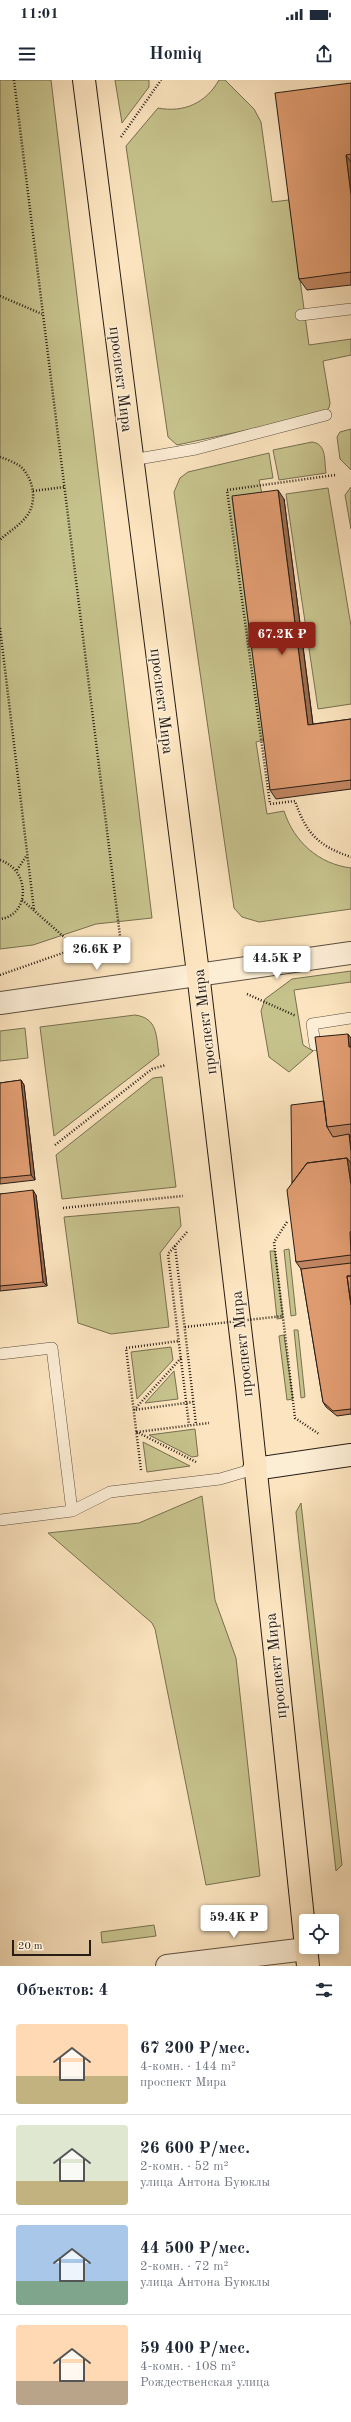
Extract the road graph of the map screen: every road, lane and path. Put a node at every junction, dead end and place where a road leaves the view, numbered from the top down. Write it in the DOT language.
graph roads {
  1 [pos="14,80"];
  2 [pos="84,80"];
  3 [pos="161,80"];
  4 [pos="121,137"];
  5 [pos="0,296"];
  6 [pos="351,309"];
  7 [pos="43,314"];
  8 [pos="301,314"];
  9 [pos="326,415"];
  10 [pos="0,456"];
  11 [pos="132,460"];
  12 [pos="335,475"];
  13 [pos="64,487"];
  14 [pos="33,491"];
  15 [pos="0,540"];
  16 [pos="0,628"];
  17 [pos="27,855"];
  18 [pos="351,857"];
  19 [pos="0,860"];
  20 [pos="17,870"];
  21 [pos="22,900"];
  22 [pos="34,910"];
  23 [pos="0,920"];
  24 [pos="97,941"];
  25 [pos="72,944"];
  26 [pos="351,953"];
  27 [pos="123,961"];
  28 [pos="198,973"];
  29 [pos="0,975"];
  30 [pos="247,994"];
  31 [pos="0,1003"];
  32 [pos="351,1018"];
  33 [pos="312,1024"];
  34 [pos="315,1045"];
  35 [pos="166,1065"];
  36 [pos="55,1145"];
  37 [pos="183,1196"];
  38 [pos="63,1208"];
  39 [pos="287,1222"];
  40 [pos="187,1232"];
  41 [pos="175,1246"];
  42 [pos="283,1316"];
  43 [pos="185,1327"];
  44 [pos="179,1341"];
  45 [pos="0,1354"];
  46 [pos="181,1358"];
  47 [pos="193,1402"];
  48 [pos="186,1403"];
  49 [pos="134,1410"];
  50 [pos="210,1423"];
  51 [pos="196,1424"];
  52 [pos="189,1425"];
  53 [pos="137,1432"];
  54 [pos="321,1435"];
  55 [pos="351,1455"];
  56 [pos="202,1466"];
  57 [pos="254,1469"];
  58 [pos="143,1488"];
  59 [pos="72,1511"];
  60 [pos="0,1520"];
  61 [pos="307,1957"];
  62 [pos="167,1966"];
  1 -- 7 [label="path"];
  2 -- 11 [label="main road, проспект Мира"];
  3 -- 4 [label="path"];
  5 -- 7 [label="path"];
  6 -- 8 [label="lane"];
  7 -- 13 [label="path"];
  9 -- 11 [label="lane"];
  10 -- 14 [label="path"];
  11 -- 28 [label="main road, проспект Мира"];
  12 -- 18 [label="path"];
  13 -- 14 [label="path"];
  13 -- 27 [label="path"];
  14 -- 15 [label="path"];
  16 -- 17 [label="path"];
  17 -- 20 [label="path"];
  17 -- 22 [label="path"];
  19 -- 20 [label="path"];
  20 -- 21 [label="path"];
  21 -- 22 [label="path"];
  21 -- 23 [label="path"];
  22 -- 25 [label="path"];
  24 -- 29 [label="path"];
  26 -- 28 [label="street"];
  28 -- 31 [label="street"];
  28 -- 57 [label="main road, проспект Мира"];
  30 -- 33 [label="path"];
  32 -- 33 [label="lane"];
  33 -- 34 [label="lane"];
  35 -- 36 [label="path"];
  37 -- 38 [label="path"];
  39 -- 42 [label="path"];
  40 -- 41 [label="path"];
  41 -- 43 [label="path"];
  41 -- 44 [label="path"];
  42 -- 43 [label="path, bridge"];
  42 -- 54 [label="path"];
  43 -- 47 [label="path"];
  44 -- 46 [label="path"];
  44 -- 49 [label="path"];
  45 -- 59 [label="lane"];
  46 -- 48 [label="path"];
  46 -- 49 [label="path"];
  47 -- 48 [label="path"];
  47 -- 51 [label="path"];
  48 -- 49 [label="path"];
  48 -- 52 [label="path"];
  49 -- 53 [label="path"];
  50 -- 51 [label="path"];
  51 -- 52 [label="path"];
  52 -- 53 [label="path"];
  53 -- 56 [label="path"];
  53 -- 58 [label="path"];
  55 -- 57 [label="street"];
  57 -- 58 [label="lane"];
  57 -- 61 [label="main road, проспект Мира"];
  58 -- 59 [label="lane"];
  59 -- 60 [label="lane"];
  61 -- 62 [label="street"];
}
